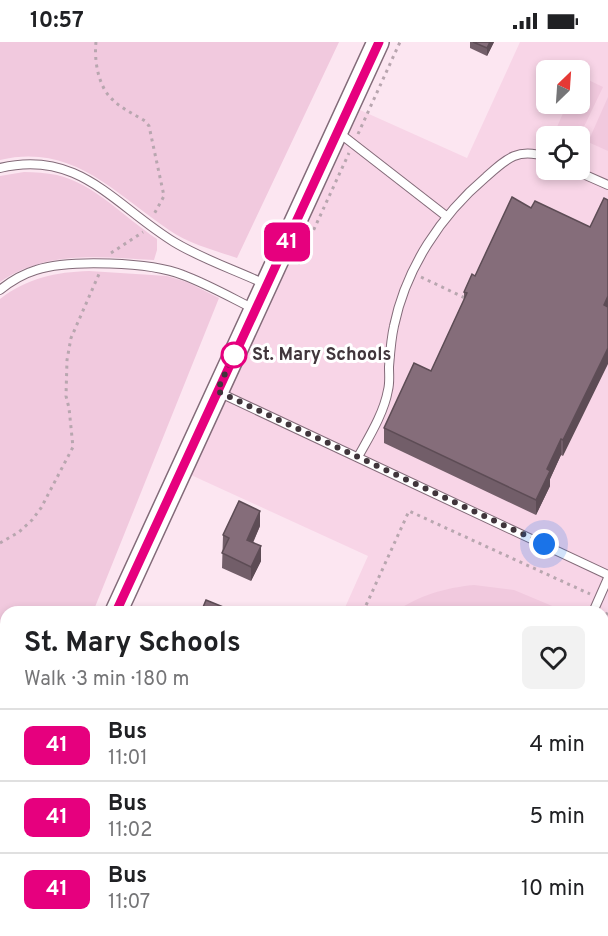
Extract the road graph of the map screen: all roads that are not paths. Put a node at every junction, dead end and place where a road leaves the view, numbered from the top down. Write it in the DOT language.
graph roads {
  1 [pos="378,42"];
  2 [pos="346,138"];
  3 [pos="536,154"];
  4 [pos="0,168"];
  5 [pos="590,177"];
  6 [pos="608,185"];
  7 [pos="446,216"];
  8 [pos="267,285"];
  9 [pos="0,290"];
  10 [pos="255,310"];
  11 [pos="217,391"];
  12 [pos="358,457"];
  13 [pos="608,577"];
  14 [pos="119,606"];
  15 [pos="596,606"];
  1 -- 2 [label="street"];
  2 -- 7 [label="lane"];
  2 -- 8 [label="street"];
  3 -- 7 [label="lane"];
  4 -- 8 [label="lane"];
  5 -- 6 [label="lane"];
  7 -- 12 [label="lane"];
  8 -- 10 [label="street"];
  9 -- 10 [label="lane"];
  10 -- 11 [label="street"];
  11 -- 12 [label="lane"];
  11 -- 14 [label="street"];
  12 -- 13 [label="lane"];
  13 -- 15 [label="lane"];
}
